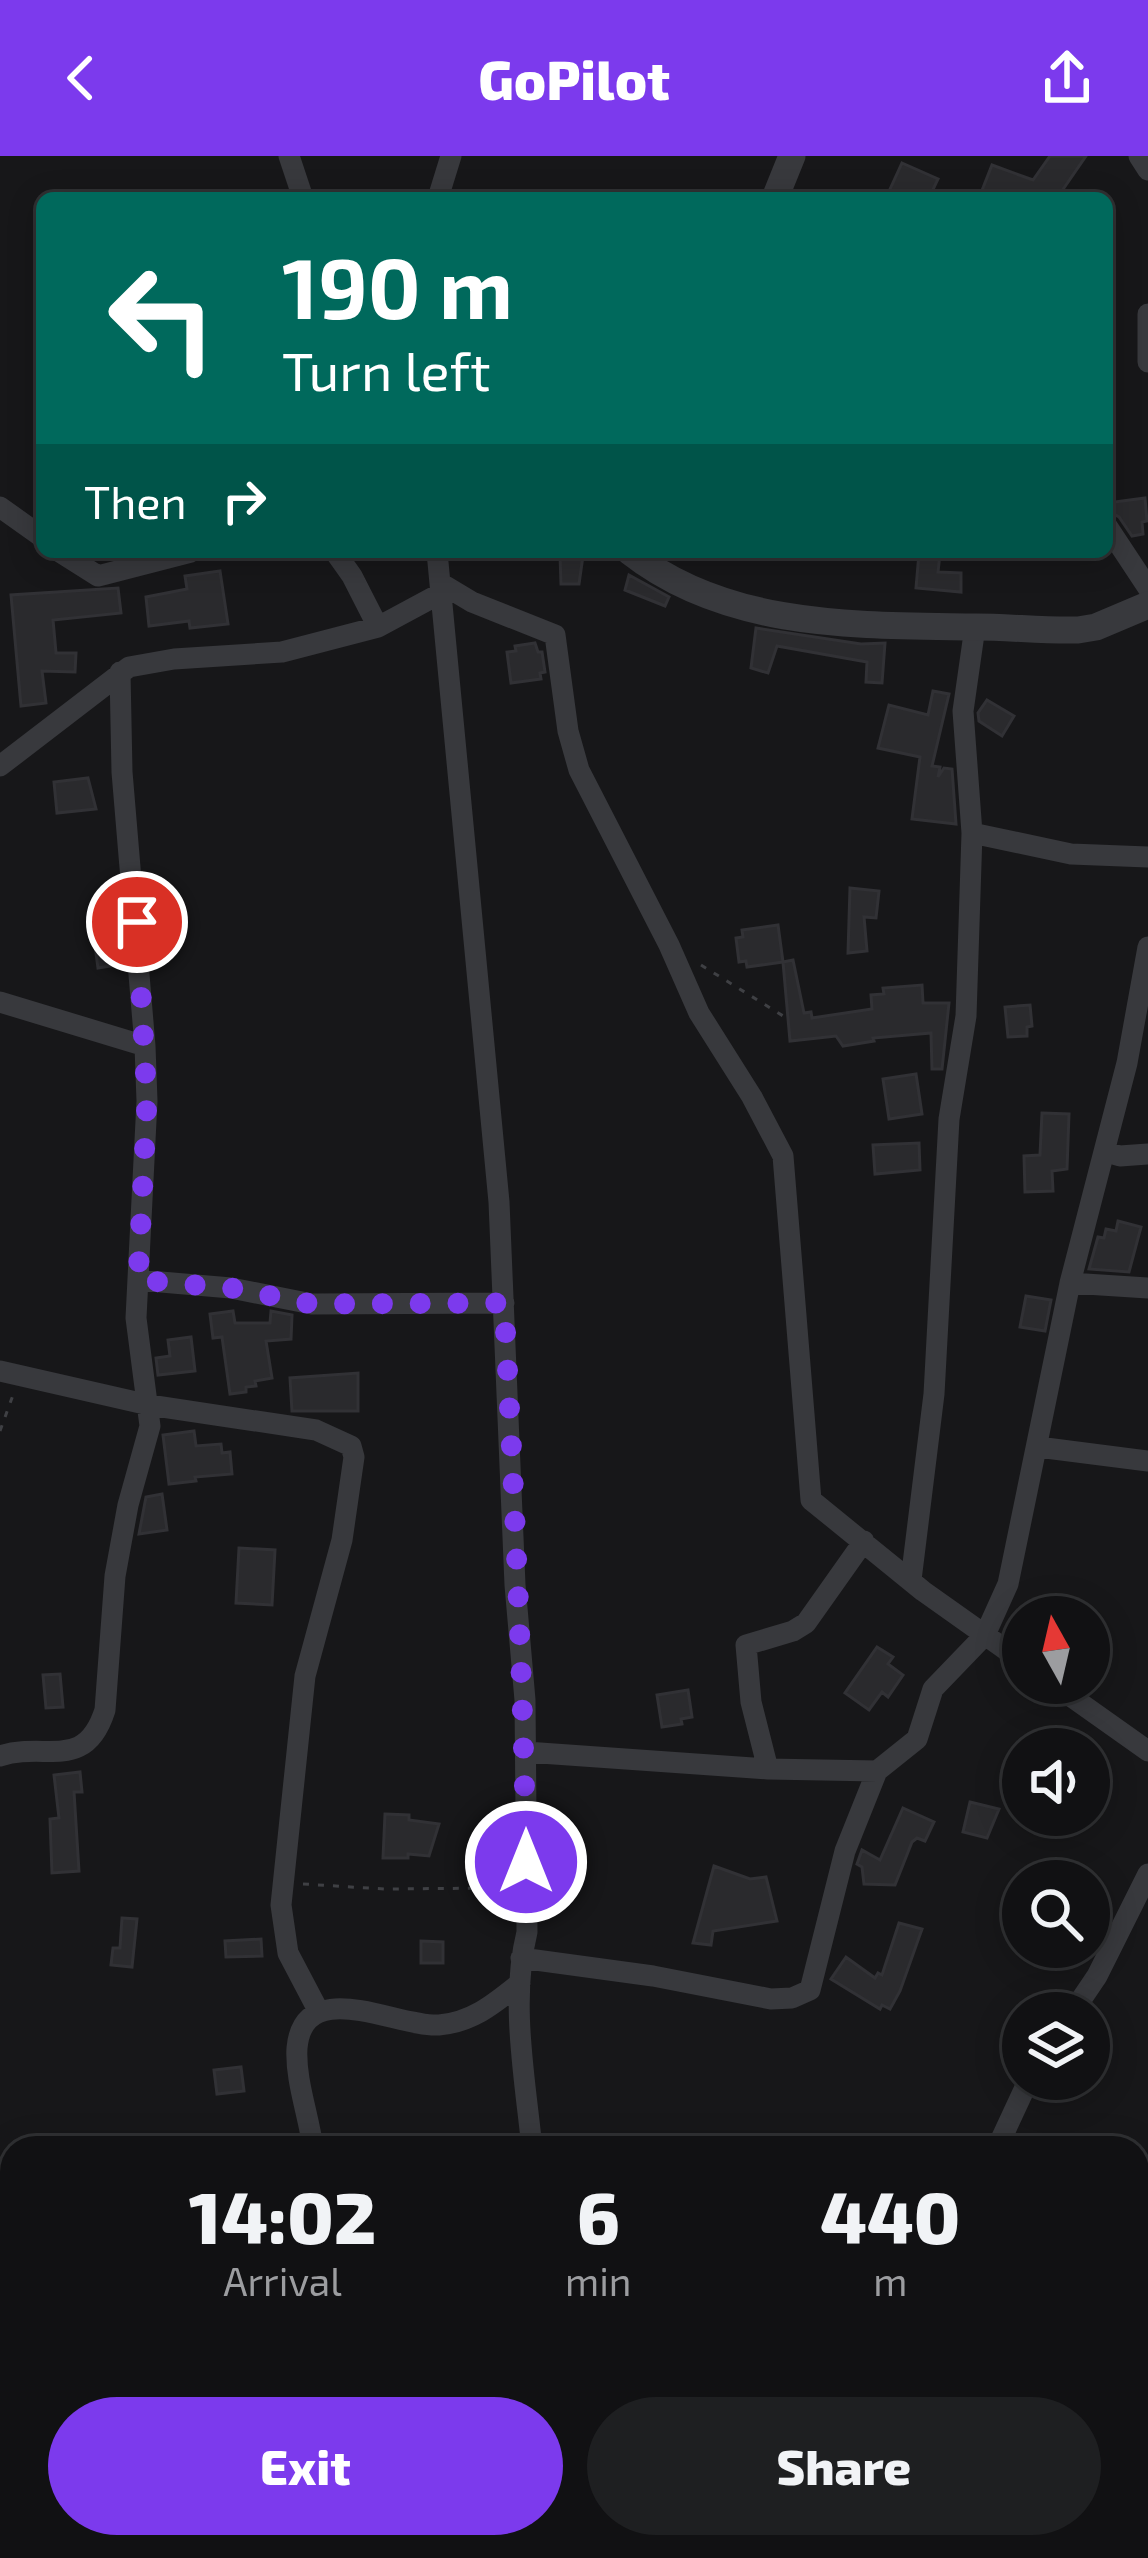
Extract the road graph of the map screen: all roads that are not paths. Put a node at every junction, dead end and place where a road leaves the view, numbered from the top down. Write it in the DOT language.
graph roads {
  1 [pos="289,156"];
  2 [pos="451,156"];
  3 [pos="792,156"];
  4 [pos="1138,156"];
  5 [pos="1148,170"];
  6 [pos="302,192"];
  7 [pos="440,192"];
  8 [pos="777,192"];
  9 [pos="1148,314"];
  10 [pos="1148,362"];
  11 [pos="0,507"];
  12 [pos="36,533"];
  13 [pos="1113,535"];
  14 [pos="70,558"];
  15 [pos="167,558"];
  16 [pos="339,558"];
  17 [pos="438,558"];
  18 [pos="638,558"];
  19 [pos="442,588"];
  20 [pos="1148,588"];
  21 [pos="1148,605"];
  22 [pos="378,627"];
  23 [pos="975,627"];
  24 [pos="120,672"];
  25 [pos="0,766"];
  26 [pos="972,833"];
  27 [pos="1148,857"];
  28 [pos="1148,947"];
  29 [pos="0,1002"];
  30 [pos="145,1046"];
  31 [pos="1106,1152"];
  32 [pos="1148,1154"];
  33 [pos="138,1280"];
  34 [pos="1070,1283"];
  35 [pos="1148,1288"];
  36 [pos="504,1303"];
  37 [pos="10,1374"];
  38 [pos="149,1406"];
  39 [pos="1038,1447"];
  40 [pos="1148,1461"];
  41 [pos="864,1541"];
  42 [pos="911,1580"];
  43 [pos="985,1635"];
  44 [pos="1002,1647"];
  45 [pos="1082,1704"];
  46 [pos="1148,1750"];
  47 [pos="526,1752"];
  48 [pos="0,1756"];
  49 [pos="769,1769"];
  50 [pos="877,1771"];
  51 [pos="1148,1874"];
  52 [pos="521,1958"];
  53 [pos="520,1983"];
  54 [pos="1086,1992"];
  55 [pos="320,2012"];
  56 [pos="1019,2100"];
  57 [pos="312,2136"];
  58 [pos="531,2136"];
  59 [pos="1003,2136"];
  1 -- 6 [label="street"];
  2 -- 7 [label="street"];
  3 -- 8 [label="street"];
  4 -- 5 [label="street"];
  9 -- 10 [label="street"];
  11 -- 12 [label="street"];
  13 -- 20 [label="street"];
  14 -- 15 [label="street"];
  16 -- 22 [label="street"];
  17 -- 19 [label="street"];
  18 -- 23 [label="street"];
  19 -- 22 [label="street"];
  19 -- 36 [label="street"];
  19 -- 41 [label="street"];
  21 -- 23 [label="street"];
  22 -- 24 [label="street"];
  23 -- 26 [label="street"];
  24 -- 25 [label="street"];
  24 -- 30 [label="street"];
  26 -- 27 [label="street"];
  26 -- 42 [label="street"];
  28 -- 31 [label="street"];
  29 -- 30 [label="street"];
  30 -- 33 [label="street"];
  31 -- 32 [label="street"];
  31 -- 34 [label="street"];
  33 -- 36 [label="street"];
  33 -- 38 [label="street"];
  34 -- 35 [label="street"];
  34 -- 39 [label="street"];
  36 -- 47 [label="street"];
  37 -- 38 [label="street"];
  38 -- 48 [label="street"];
  38 -- 55 [label="street"];
  39 -- 40 [label="street"];
  39 -- 43 [label="street"];
  41 -- 42 [label="street"];
  41 -- 49 [label="street"];
  42 -- 43 [label="street"];
  43 -- 44 [label="street"];
  43 -- 50 [label="street"];
  45 -- 46 [label="street"];
  47 -- 49 [label="street"];
  47 -- 52 [label="street"];
  49 -- 50 [label="street"];
  50 -- 52 [label="street"];
  51 -- 54 [label="street"];
  52 -- 53 [label="street"];
  53 -- 55 [label="street"];
  53 -- 58 [label="street"];
  55 -- 57 [label="street"];
  56 -- 59 [label="street"];
}
